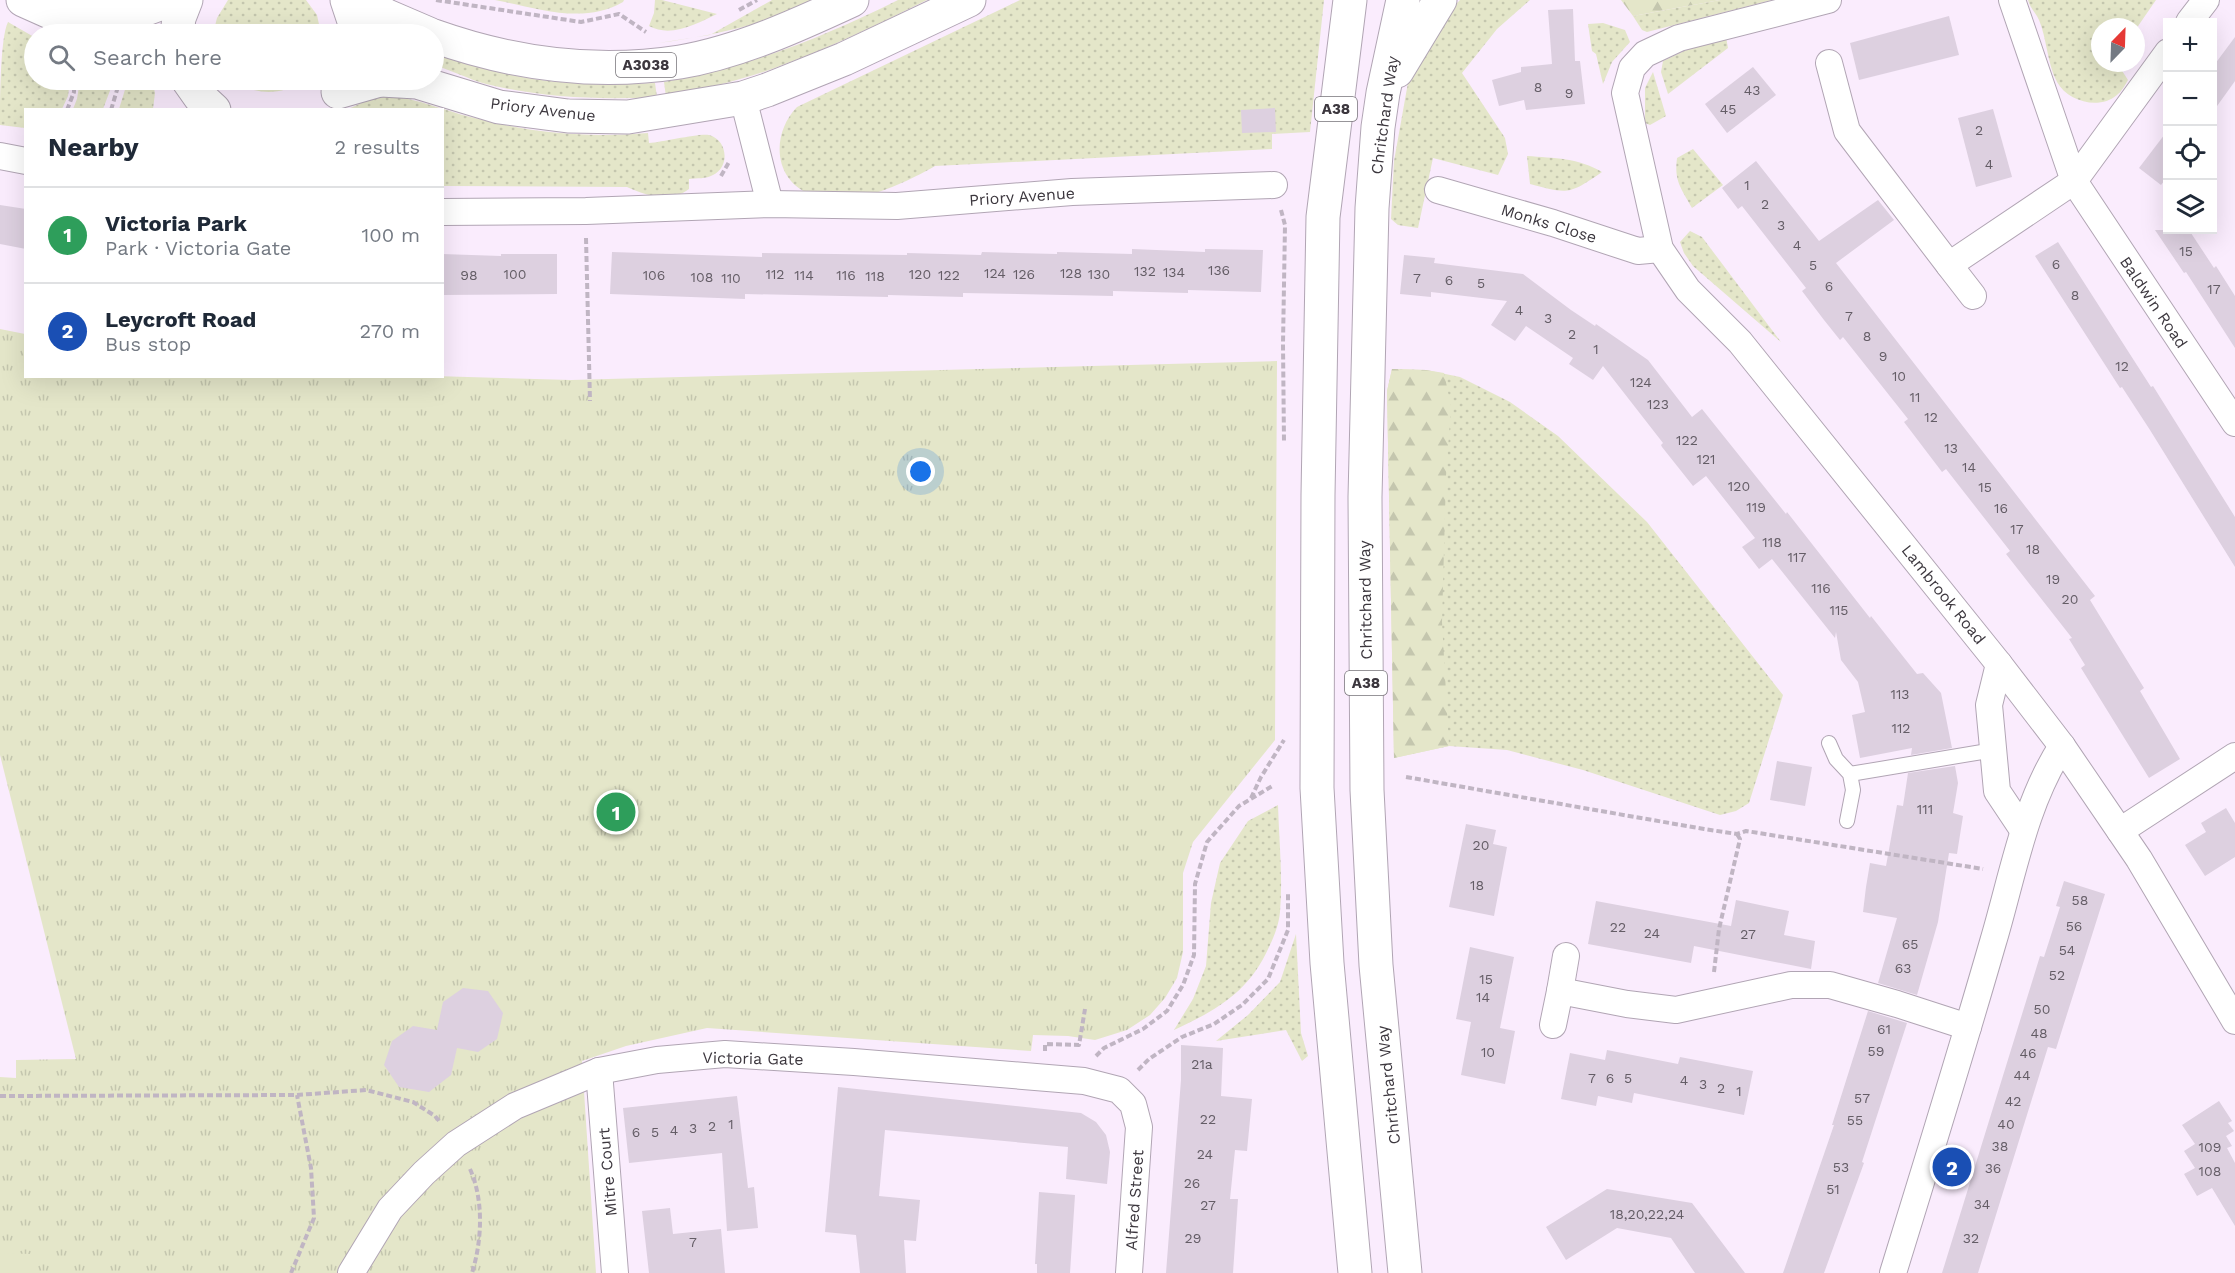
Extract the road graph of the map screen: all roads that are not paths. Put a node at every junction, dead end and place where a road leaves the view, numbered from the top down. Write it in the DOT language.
graph roads {
  1 [pos="24,0"];
  2 [pos="167,0"];
  3 [pos="186,0"];
  4 [pos="347,0"];
  5 [pos="359,0"];
  6 [pos="852,0"];
  7 [pos="969,0"];
  8 [pos="1350,0"];
  9 [pos="1403,0"];
  10 [pos="1440,0"];
  11 [pos="1828,0"];
  12 [pos="2012,0"];
  13 [pos="2206,0"];
  14 [pos="60,15"];
  15 [pos="2192,18"];
  16 [pos="78,24"];
  17 [pos="178,24"];
  18 [pos="355,24"];
  19 [pos="406,24"];
  20 [pos="444,40"];
  21 [pos="2163,59"];
  22 [pos="1829,63"];
  23 [pos="444,90"];
  24 [pos="1383,93"];
  25 [pos="742,98"];
  26 [pos="0,156"];
  27 [pos="24,161"];
  28 [pos="2074,181"];
  29 [pos="1274,185"];
  30 [pos="1438,190"];
  31 [pos="770,204"];
  32 [pos="444,212"];
  33 [pos="1660,249"];
  34 [pos="1949,265"];
  35 [pos="1973,296"];
  36 [pos="2235,423"];
  37 [pos="1999,664"];
  38 [pos="1829,743"];
  39 [pos="2062,746"];
  40 [pos="1994,750"];
  41 [pos="2235,756"];
  42 [pos="1850,774"];
  43 [pos="1847,821"];
  44 [pos="2023,830"];
  45 [pos="2120,831"];
  46 [pos="1566,956"];
  47 [pos="1560,991"];
  48 [pos="2235,1021"];
  49 [pos="1553,1025"];
  50 [pos="1968,1027"];
  51 [pos="599,1071"];
  52 [pos="1139,1127"];
  53 [pos="351,1273"];
  54 [pos="615,1273"];
  55 [pos="1129,1273"];
  56 [pos="1355,1273"];
  57 [pos="1405,1273"];
  58 [pos="1893,1273"];
  1 -- 14 [label="main road"];
  2 -- 14 [label="main road"];
  3 -- 17 [label="main road"];
  4 -- 18 [label="main road"];
  5 -- 19 [label="main road"];
  6 -- 20 [label="main road, A3038"];
  7 -- 25 [label="main road, Priory Avenue"];
  8 -- 56 [label="main road, A38"];
  9 -- 24 [label="main road, Chritchard Way / A38"];
  10 -- 24 [label="main road"];
  11 -- 33 [label="street, Lambrook Road"];
  12 -- 28 [label="street, Baldwin Road"];
  13 -- 15 [label="street"];
  14 -- 16 [label="main road"];
  21 -- 28 [label="street"];
  22 -- 34 [label="street"];
  23 -- 25 [label="main road, Priory Avenue"];
  24 -- 57 [label="main road, Chritchard Way / A38"];
  25 -- 31 [label="street"];
  26 -- 27 [label="street"];
  28 -- 34 [label="street"];
  28 -- 36 [label="street, Baldwin Road"];
  29 -- 31 [label="street, Priory Avenue"];
  30 -- 33 [label="street, Monks Close"];
  31 -- 32 [label="street, Priory Avenue"];
  33 -- 37 [label="street, Lambrook Road"];
  34 -- 35 [label="street"];
  37 -- 39 [label="street, Lambrook Road"];
  37 -- 40 [label="street"];
  38 -- 42 [label="lane"];
  39 -- 44 [label="street"];
  39 -- 45 [label="street, Lambrook Road"];
  40 -- 42 [label="lane"];
  40 -- 44 [label="street"];
  41 -- 45 [label="street"];
  42 -- 43 [label="lane"];
  44 -- 50 [label="street"];
  45 -- 48 [label="street, Lambrook Road"];
  46 -- 47 [label="street"];
  47 -- 49 [label="street"];
  47 -- 50 [label="street"];
  50 -- 58 [label="street"];
  51 -- 52 [label="street, Victoria Gate"];
  51 -- 53 [label="street, Victoria Gate"];
  51 -- 54 [label="street, Mitre Court"];
  52 -- 55 [label="street, Alfred Street"];
}
